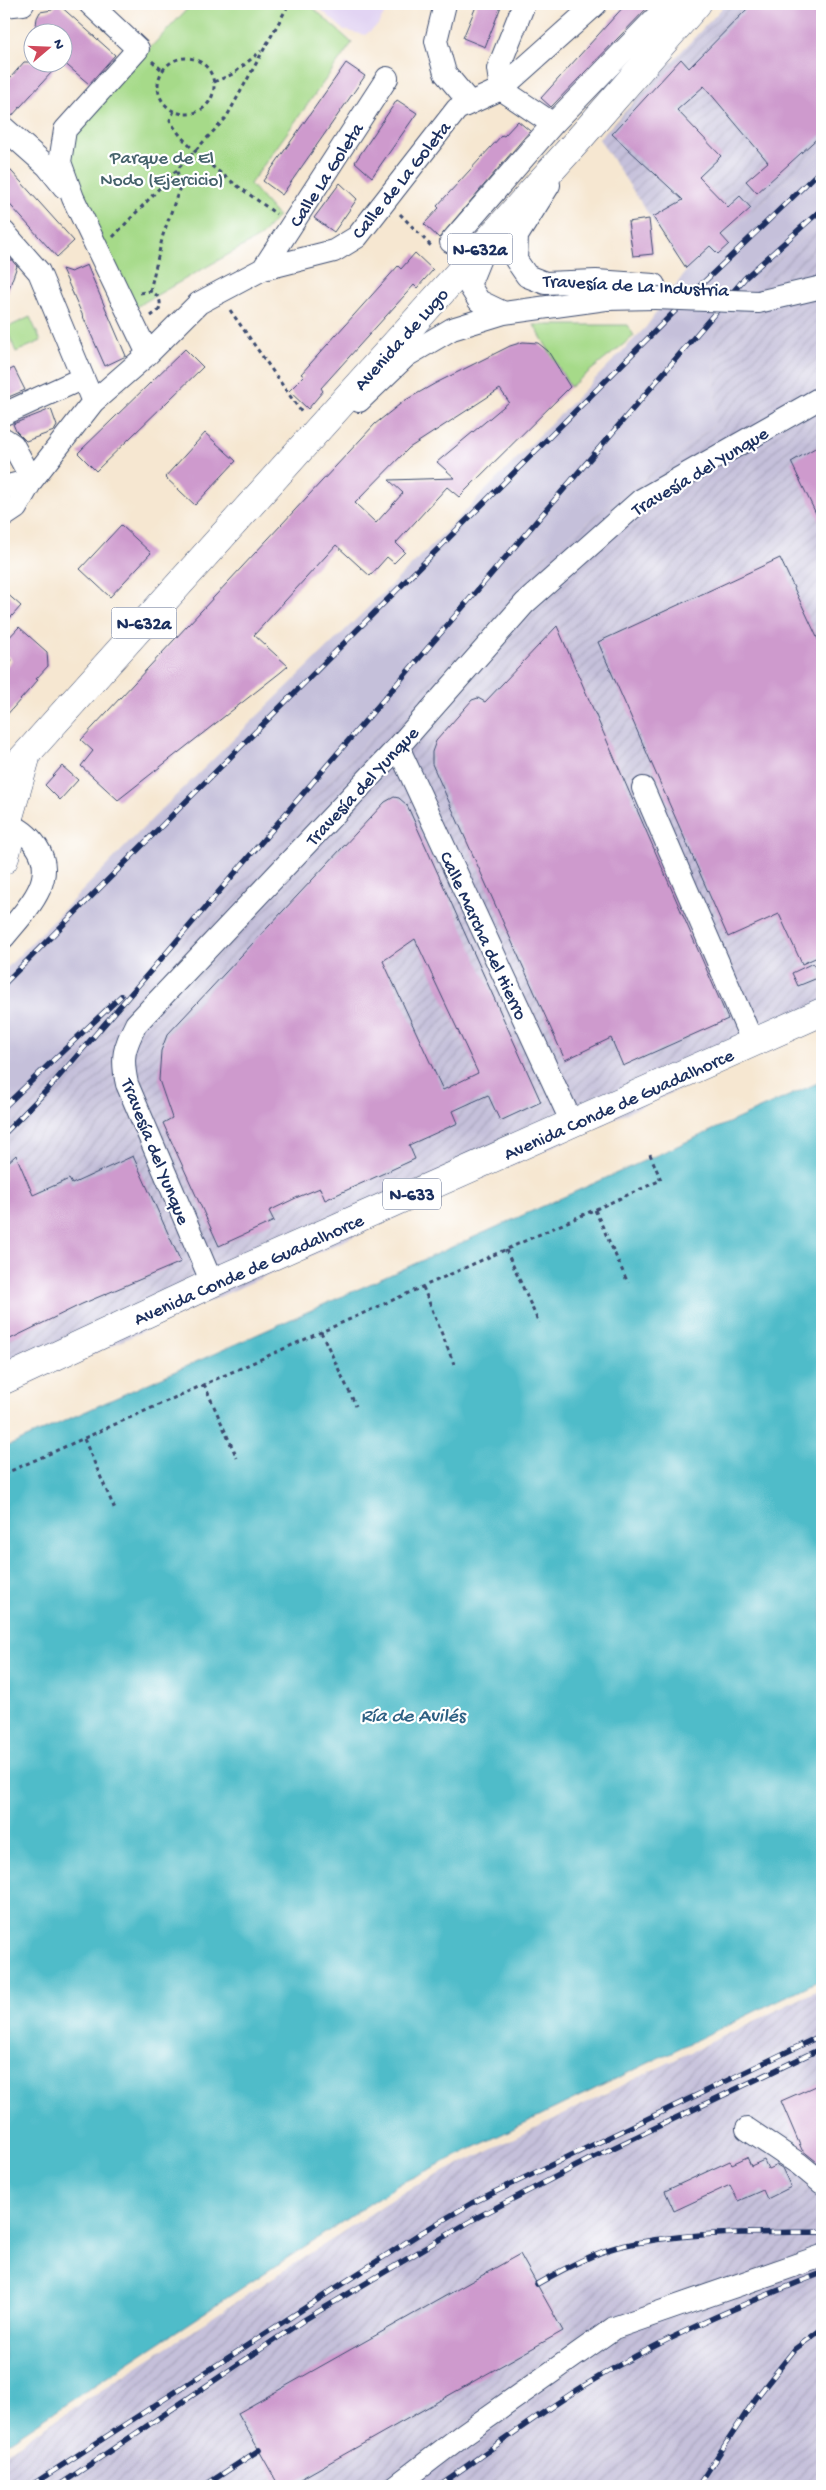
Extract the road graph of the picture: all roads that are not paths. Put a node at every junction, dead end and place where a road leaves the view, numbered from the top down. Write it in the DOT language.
graph roads {
  1 [pos="22,4"];
  2 [pos="90,4"];
  3 [pos="445,4"];
  4 [pos="524,4"];
  5 [pos="596,4"];
  6 [pos="669,4"];
  7 [pos="697,4"];
  8 [pos="4,6"];
  9 [pos="387,78"];
  10 [pos="501,89"];
  11 [pos="470,103"];
  12 [pos="553,124"];
  13 [pos="4,128"];
  14 [pos="580,138"];
  15 [pos="73,198"];
  16 [pos="4,232"];
  17 [pos="488,240"];
  18 [pos="451,242"];
  19 [pos="263,269"];
  20 [pos="819,288"];
  21 [pos="659,292"];
  22 [pos="504,313"];
  23 [pos="148,354"];
  24 [pos="83,378"];
  25 [pos="822,397"];
  26 [pos="93,402"];
  27 [pos="4,414"];
  28 [pos="4,439"];
  29 [pos="32,480"];
  30 [pos="4,487"];
  31 [pos="262,493"];
  32 [pos="4,516"];
  33 [pos="398,748"];
  34 [pos="27,753"];
  35 [pos="4,779"];
  36 [pos="643,788"];
  37 [pos="5,822"];
  38 [pos="4,860"];
  39 [pos="4,937"];
  40 [pos="822,1012"];
  41 [pos="753,1043"];
  42 [pos="572,1123"];
  43 [pos="212,1284"];
  44 [pos="4,1380"];
  45 [pos="747,2130"];
  46 [pos="822,2183"];
  47 [pos="822,2256"];
  48 [pos="396,2486"];
  1 -- 8 [label="street"];
  2 -- 15 [label="street"];
  3 -- 11 [label="street"];
  4 -- 10 [label="street"];
  5 -- 10 [label="street, Calle de La Goleta"];
  6 -- 12 [label="street"];
  7 -- 14 [label="main road, Avenida de Lugo / N-632a"];
  9 -- 19 [label="street, Calle La Goleta"];
  10 -- 11 [label="street, Calle de La Goleta"];
  10 -- 12 [label="street"];
  11 -- 19 [label="street, Calle de La Goleta"];
  12 -- 18 [label="street"];
  13 -- 15 [label="street"];
  14 -- 17 [label="main road, Avenida de Lugo / N-632a"];
  14 -- 21 [label="street, Travesía de La Industria"];
  15 -- 23 [label="street"];
  16 -- 24 [label="street"];
  17 -- 22 [label="street"];
  17 -- 31 [label="main road, Avenida de Lugo / N-632a"];
  19 -- 23 [label="street, Calle de La Goleta"];
  20 -- 21 [label="street, Travesía de La Industria, bridge"];
  21 -- 22 [label="street, Travesía de La Industria"];
  22 -- 31 [label="street, Travesía de La Industria"];
  23 -- 26 [label="street, Calle de La Goleta"];
  24 -- 26 [label="street"];
  24 -- 27 [label="street"];
  25 -- 33 [label="street, Travesía del Yunque"];
  26 -- 29 [label="street, Calle de La Goleta"];
  28 -- 29 [label="street"];
  29 -- 30 [label="street"];
  29 -- 32 [label="street, Calle de La Goleta"];
  31 -- 34 [label="main road, N-632a"];
  33 -- 42 [label="street, Calle Marcha del Hierro"];
  33 -- 43 [label="street, Travesía del Yunque"];
  34 -- 35 [label="main road, N-632a"];
  34 -- 37 [label="main road, N-632a"];
  36 -- 41 [label="street"];
  37 -- 38 [label="main road, N-632a"];
  37 -- 39 [label="street"];
  40 -- 41 [label="main road, Avenida Conde de Guadalhorce / N-633"];
  41 -- 42 [label="main road, Avenida Conde de Guadalhorce / N-633"];
  42 -- 43 [label="main road, Avenida Conde de Guadalhorce / N-633"];
  43 -- 44 [label="main road, Avenida Conde de Guadalhorce / N-633"];
  45 -- 46 [label="street"];
  47 -- 48 [label="street"];
}
